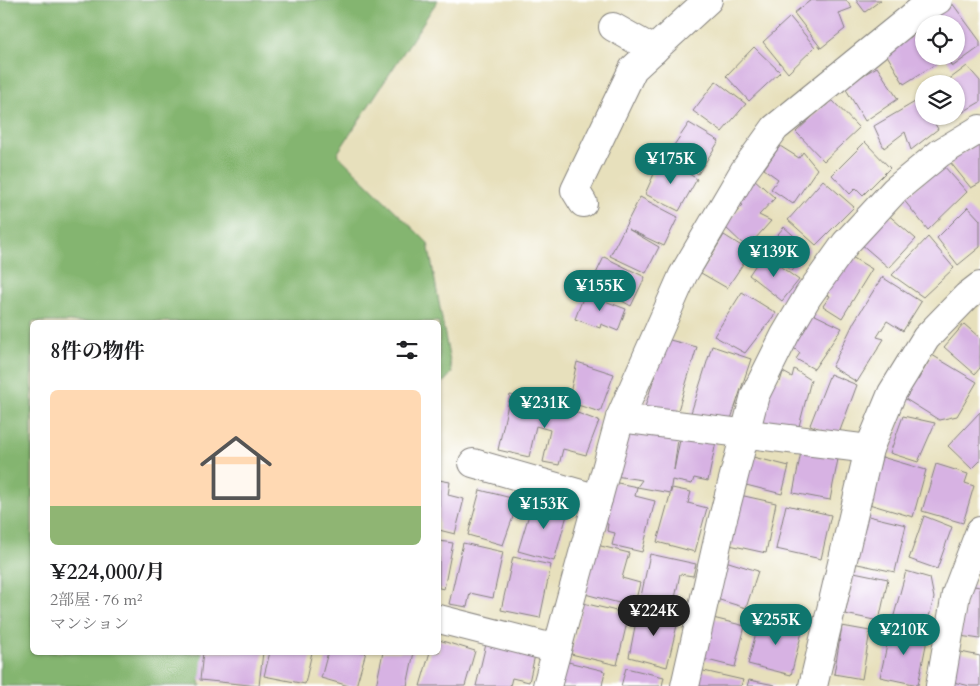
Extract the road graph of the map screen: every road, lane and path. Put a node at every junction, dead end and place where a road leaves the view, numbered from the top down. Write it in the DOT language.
graph roads {
  1 [pos="708,0"];
  2 [pos="938,0"];
  3 [pos="613,27"];
  4 [pos="654,50"];
  5 [pos="980,128"];
  6 [pos="583,203"];
  7 [pos="980,286"];
  8 [pos="620,418"];
  9 [pos="744,434"];
  10 [pos="869,449"];
  11 [pos="473,463"];
  12 [pos="598,499"];
  13 [pos="980,531"];
  14 [pos="441,620"];
  15 [pos="557,649"];
  16 [pos="547,686"];
  17 [pos="684,686"];
  18 [pos="813,686"];
  19 [pos="940,686"];
  1 -- 4 [label="street"];
  2 -- 8 [label="street"];
  3 -- 4 [label="street"];
  4 -- 6 [label="street"];
  5 -- 9 [label="street"];
  7 -- 10 [label="street"];
  8 -- 9 [label="street"];
  8 -- 12 [label="street"];
  9 -- 10 [label="street"];
  9 -- 17 [label="street"];
  10 -- 18 [label="street"];
  11 -- 12 [label="street"];
  12 -- 15 [label="street"];
  13 -- 19 [label="street"];
  14 -- 15 [label="street"];
  15 -- 16 [label="street"];
}
